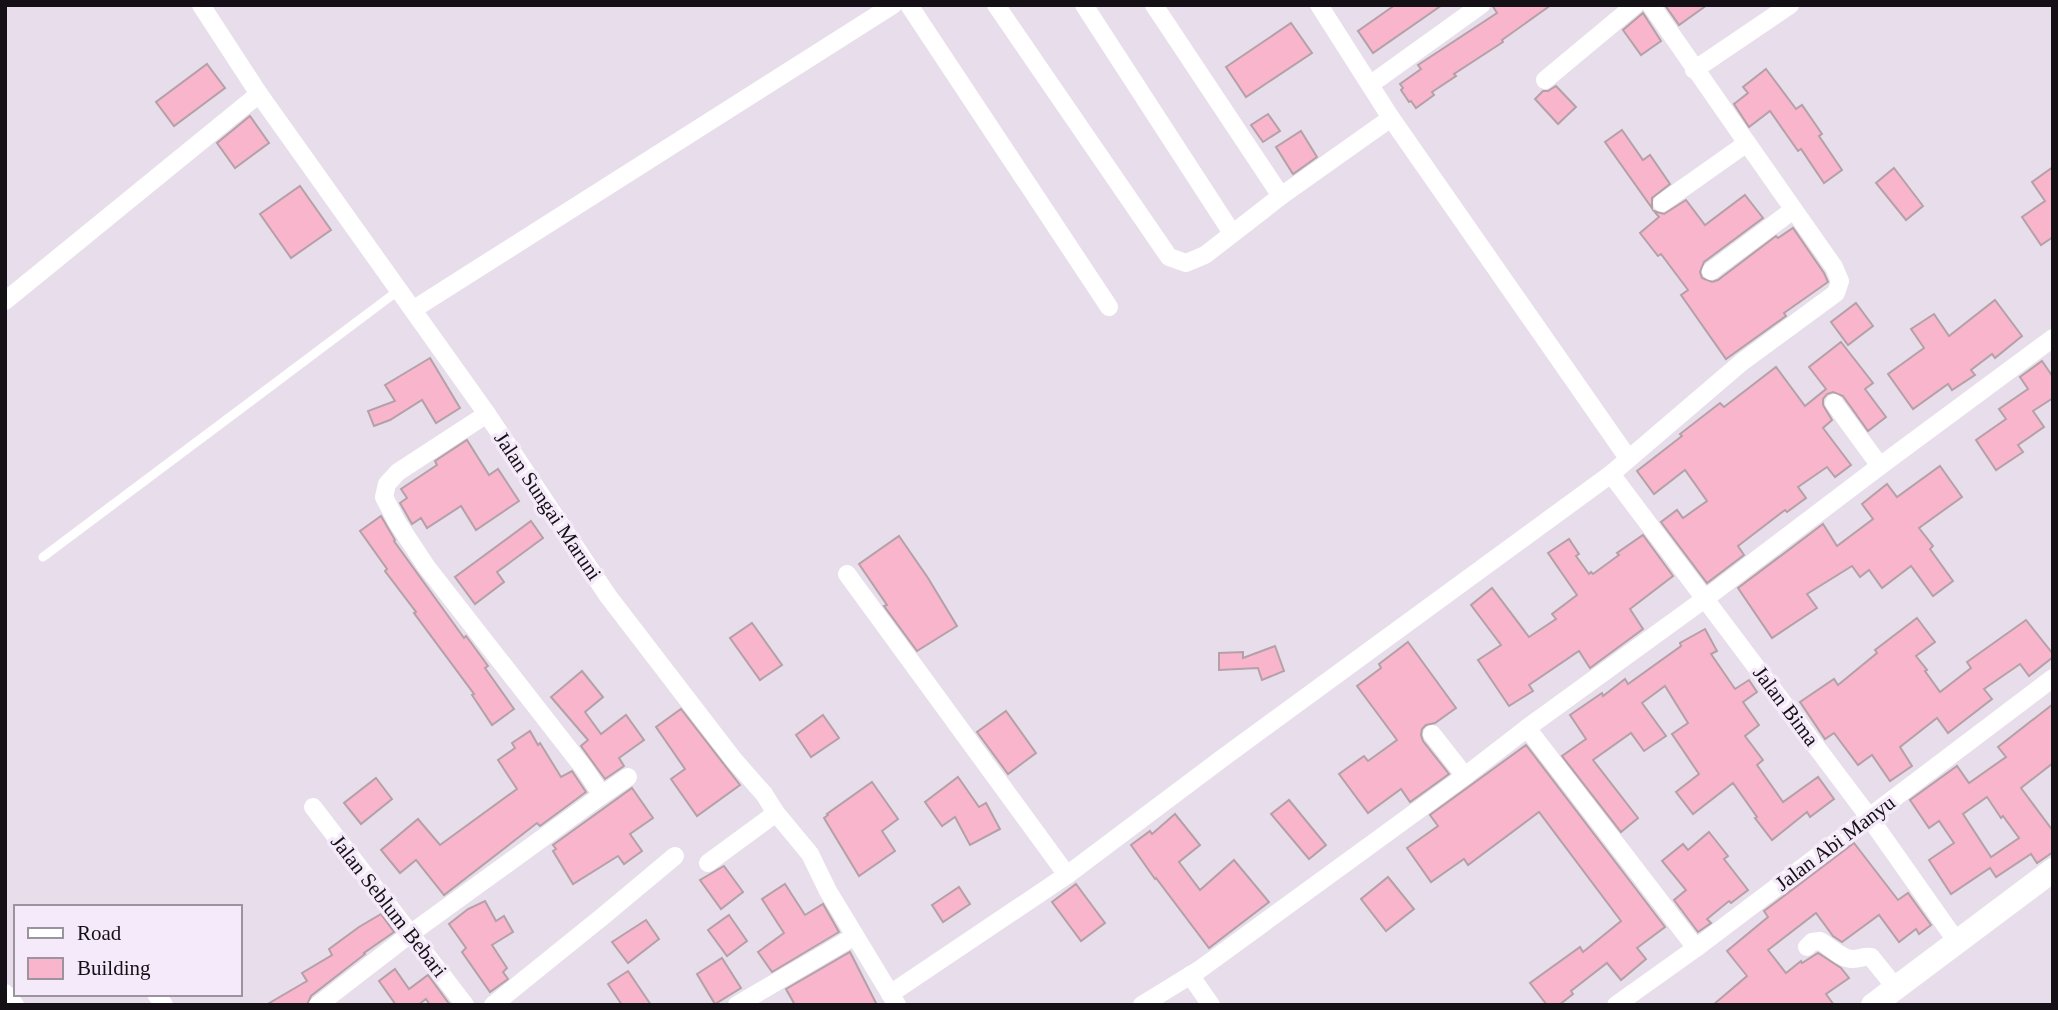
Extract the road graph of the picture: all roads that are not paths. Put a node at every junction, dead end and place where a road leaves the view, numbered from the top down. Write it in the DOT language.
graph roads {
  1 [pos="201,5"];
  2 [pos="893,5"];
  3 [pos="909,5"];
  4 [pos="996,5"];
  5 [pos="1084,5"];
  6 [pos="1154,5"];
  7 [pos="1319,5"];
  8 [pos="1481,5"];
  9 [pos="1634,5"];
  10 [pos="1651,5"];
  11 [pos="1790,5"];
  12 [pos="1694,70"];
  13 [pos="1545,80"];
  14 [pos="1371,84"];
  15 [pos="258,94"];
  16 [pos="1391,118"];
  17 [pos="1747,144"];
  18 [pos="1281,196"];
  19 [pos="1662,203"];
  20 [pos="1793,210"];
  21 [pos="1232,233"];
  22 [pos="1711,271"];
  23 [pos="399,290"];
  24 [pos="5,302"];
  25 [pos="1109,307"];
  26 [pos="414,309"];
  27 [pos="2053,338"];
  28 [pos="1834,403"];
  29 [pos="487,414"];
  30 [pos="1628,458"];
  31 [pos="1880,466"];
  32 [pos="1611,474"];
  33 [pos="43,557"];
  34 [pos="847,574"];
  35 [pos="1706,598"];
  36 [pos="2053,678"];
  37 [pos="1527,728"];
  38 [pos="1432,734"];
  39 [pos="1465,776"];
  40 [pos="628,777"];
  41 [pos="602,796"];
  42 [pos="313,807"];
  43 [pos="776,813"];
  44 [pos="1869,817"];
  45 [pos="675,856"];
  46 [pos="708,863"];
  47 [pos="2053,870"];
  48 [pos="1067,875"];
  49 [pos="410,934"];
  50 [pos="855,936"];
  51 [pos="1957,942"];
  52 [pos="1807,947"];
  53 [pos="1696,948"];
  54 [pos="1190,975"];
  55 [pos="1896,988"];
  56 [pos="5,993"];
  57 [pos="893,999"];
  58 [pos="15,1005"];
  59 [pos="318,1005"];
  60 [pos="465,1005"];
  61 [pos="493,1005"];
  62 [pos="737,1005"];
  63 [pos="1142,1005"];
  64 [pos="1211,1005"];
  65 [pos="1616,1005"];
  66 [pos="1873,1005"];
  1 -- 15 [label="street, Jalan Sungai Maruni"];
  2 -- 26 [label="street"];
  3 -- 25 [label="street"];
  4 -- 21 [label="street"];
  5 -- 21 [label="street"];
  6 -- 18 [label="street"];
  7 -- 14 [label="street"];
  8 -- 14 [label="street"];
  9 -- 13 [label="street"];
  10 -- 12 [label="street"];
  11 -- 12 [label="street"];
  12 -- 17 [label="street"];
  14 -- 16 [label="street"];
  15 -- 23 [label="street, Jalan Sungai Maruni"];
  15 -- 24 [label="street"];
  16 -- 18 [label="street"];
  16 -- 30 [label="street"];
  17 -- 19 [label="street"];
  17 -- 20 [label="street"];
  18 -- 21 [label="street"];
  20 -- 22 [label="street"];
  20 -- 30 [label="street"];
  23 -- 26 [label="street, Jalan Sungai Maruni"];
  23 -- 33 [label="lane"];
  26 -- 29 [label="street, Jalan Sungai Maruni"];
  27 -- 31 [label="street"];
  28 -- 31 [label="street"];
  29 -- 41 [label="street"];
  29 -- 43 [label="street, Jalan Sungai Maruni"];
  30 -- 32 [label="street"];
  31 -- 35 [label="street"];
  32 -- 35 [label="street, Jalan Bima"];
  32 -- 48 [label="street"];
  34 -- 48 [label="street"];
  35 -- 37 [label="street"];
  35 -- 44 [label="street, Jalan Bima"];
  36 -- 44 [label="street, Jalan Abi Manyu"];
  37 -- 39 [label="street"];
  37 -- 53 [label="street"];
  38 -- 39 [label="street"];
  39 -- 54 [label="street"];
  40 -- 41 [label="street"];
  41 -- 49 [label="street"];
  42 -- 49 [label="street, Jalan Seblum Bebari"];
  43 -- 46 [label="street"];
  43 -- 50 [label="street, Jalan Sungai Maruni"];
  44 -- 51 [label="street, Jalan Bima"];
  44 -- 53 [label="street, Jalan Abi Manyu"];
  45 -- 61 [label="street"];
  47 -- 51 [label="main road"];
  48 -- 57 [label="street"];
  49 -- 59 [label="street"];
  49 -- 60 [label="street, Jalan Seblum Bebari"];
  50 -- 57 [label="street, Jalan Sungai Maruni"];
  50 -- 62 [label="street"];
  51 -- 55 [label="main road"];
  52 -- 55 [label="street"];
  53 -- 65 [label="street, Jalan Abi Manyu"];
  54 -- 63 [label="street"];
  54 -- 64 [label="street"];
  55 -- 66 [label="main road"];
  56 -- 58 [label="street"];
}
